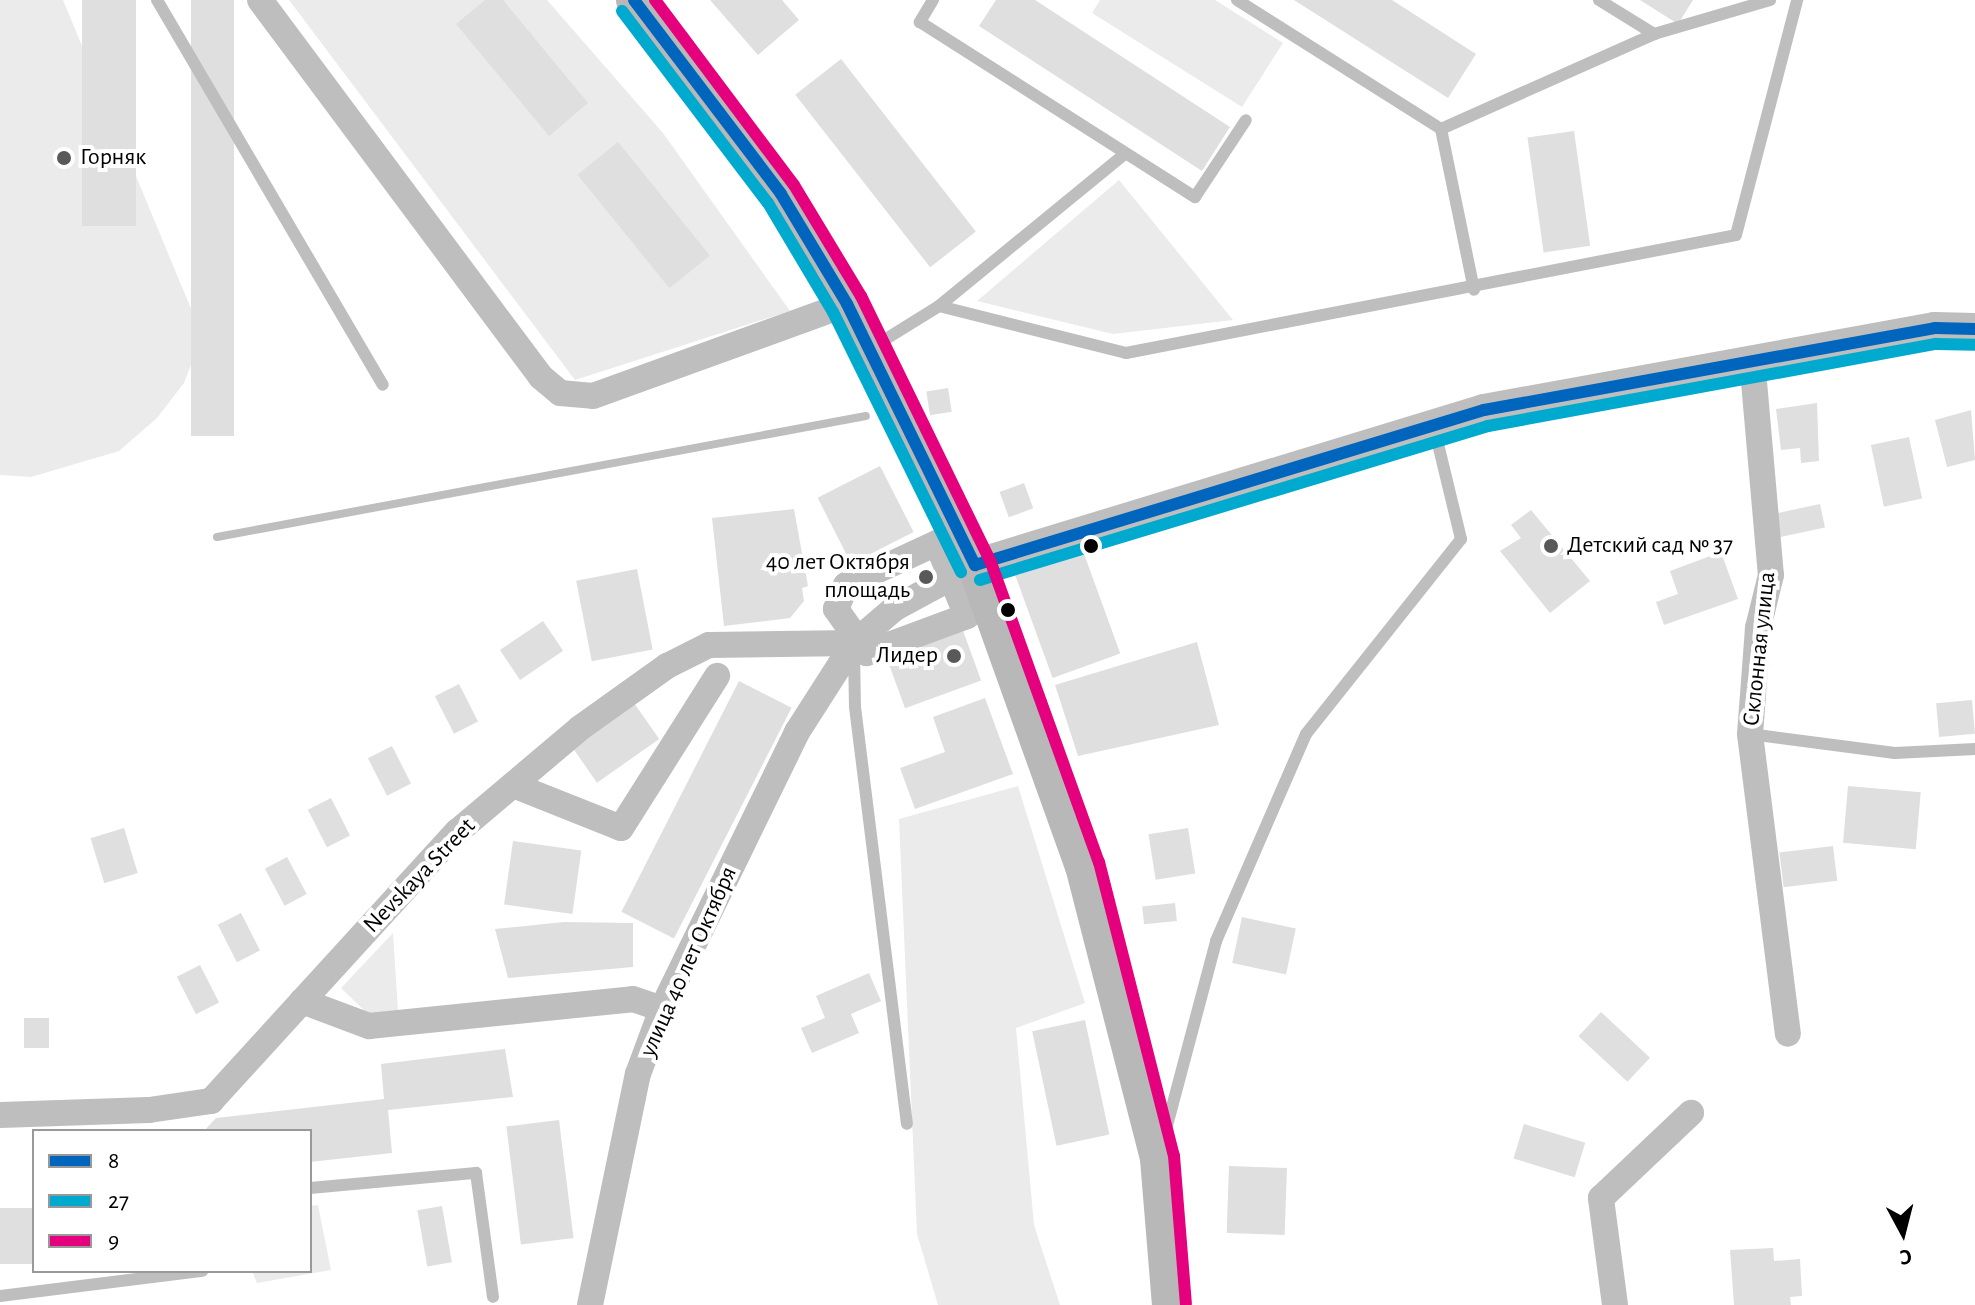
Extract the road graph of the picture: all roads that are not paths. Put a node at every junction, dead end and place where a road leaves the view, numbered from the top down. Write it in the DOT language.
graph roads {
  1 [pos="157,0"];
  2 [pos="260,0"];
  3 [pos="634,0"];
  4 [pos="933,0"];
  5 [pos="1237,0"];
  6 [pos="1599,0"];
  7 [pos="1770,0"];
  8 [pos="1797,0"];
  9 [pos="1654,34"];
  10 [pos="1246,120"];
  11 [pos="1441,129"];
  12 [pos="1122,156"];
  13 [pos="1474,290"];
  14 [pos="847,304"];
  15 [pos="939,306"];
  16 [pos="1975,329"];
  17 [pos="871,348"];
  18 [pos="1752,359"];
  19 [pos="383,385"];
  20 [pos="1433,426"];
  21 [pos="963,571"];
  22 [pos="856,642"];
  23 [pos="717,676"];
  24 [pos="1750,734"];
  25 [pos="1975,749"];
  26 [pos="513,785"];
  27 [pos="302,1001"];
  28 [pos="662,1009"];
  29 [pos="1788,1034"];
  30 [pos="1691,1113"];
  31 [pos="0,1115"];
  32 [pos="907,1124"];
  33 [pos="1158,1159"];
  34 [pos="312,1188"];
  35 [pos="186,1273"];
  36 [pos="0,1296"];
  37 [pos="493,1297"];
  38 [pos="590,1305"];
  39 [pos="1170,1305"];
  40 [pos="1615,1305"];
  1 -- 19 [label="lane"];
  2 -- 14 [label="street"];
  3 -- 14 [label="main road"];
  4 -- 12 [label="lane"];
  5 -- 11 [label="lane"];
  6 -- 9 [label="lane"];
  7 -- 9 [label="lane"];
  8 -- 13 [label="lane"];
  9 -- 11 [label="lane"];
  10 -- 12 [label="lane"];
  11 -- 13 [label="lane"];
  12 -- 15 [label="lane"];
  13 -- 15 [label="lane"];
  14 -- 17 [label="main road"];
  15 -- 17 [label="lane"];
  16 -- 18 [label="street"];
  17 -- 21 [label="main road"];
  18 -- 20 [label="street"];
  18 -- 24 [label="street, Склонная улица"];
  20 -- 21 [label="street"];
  20 -- 33 [label="lane"];
  21 -- 22 [label="street"];
  21 -- 22 [label="street"];
  21 -- 22 [label="street"];
  21 -- 33 [label="main road"];
  22 -- 26 [label="street, Nevskaya Street"];
  22 -- 28 [label="street, улица 40 лет Октября"];
  22 -- 32 [label="lane"];
  23 -- 26 [label="street"];
  24 -- 25 [label="lane"];
  24 -- 29 [label="street, Склонная улица"];
  26 -- 27 [label="street, Nevskaya Street"];
  27 -- 28 [label="street"];
  27 -- 31 [label="street, Nevskaya Street"];
  28 -- 38 [label="street, улица 40 лет Октября"];
  30 -- 40 [label="street"];
  33 -- 39 [label="main road"];
  34 -- 37 [label="lane"];
  35 -- 36 [label="lane"];
}
